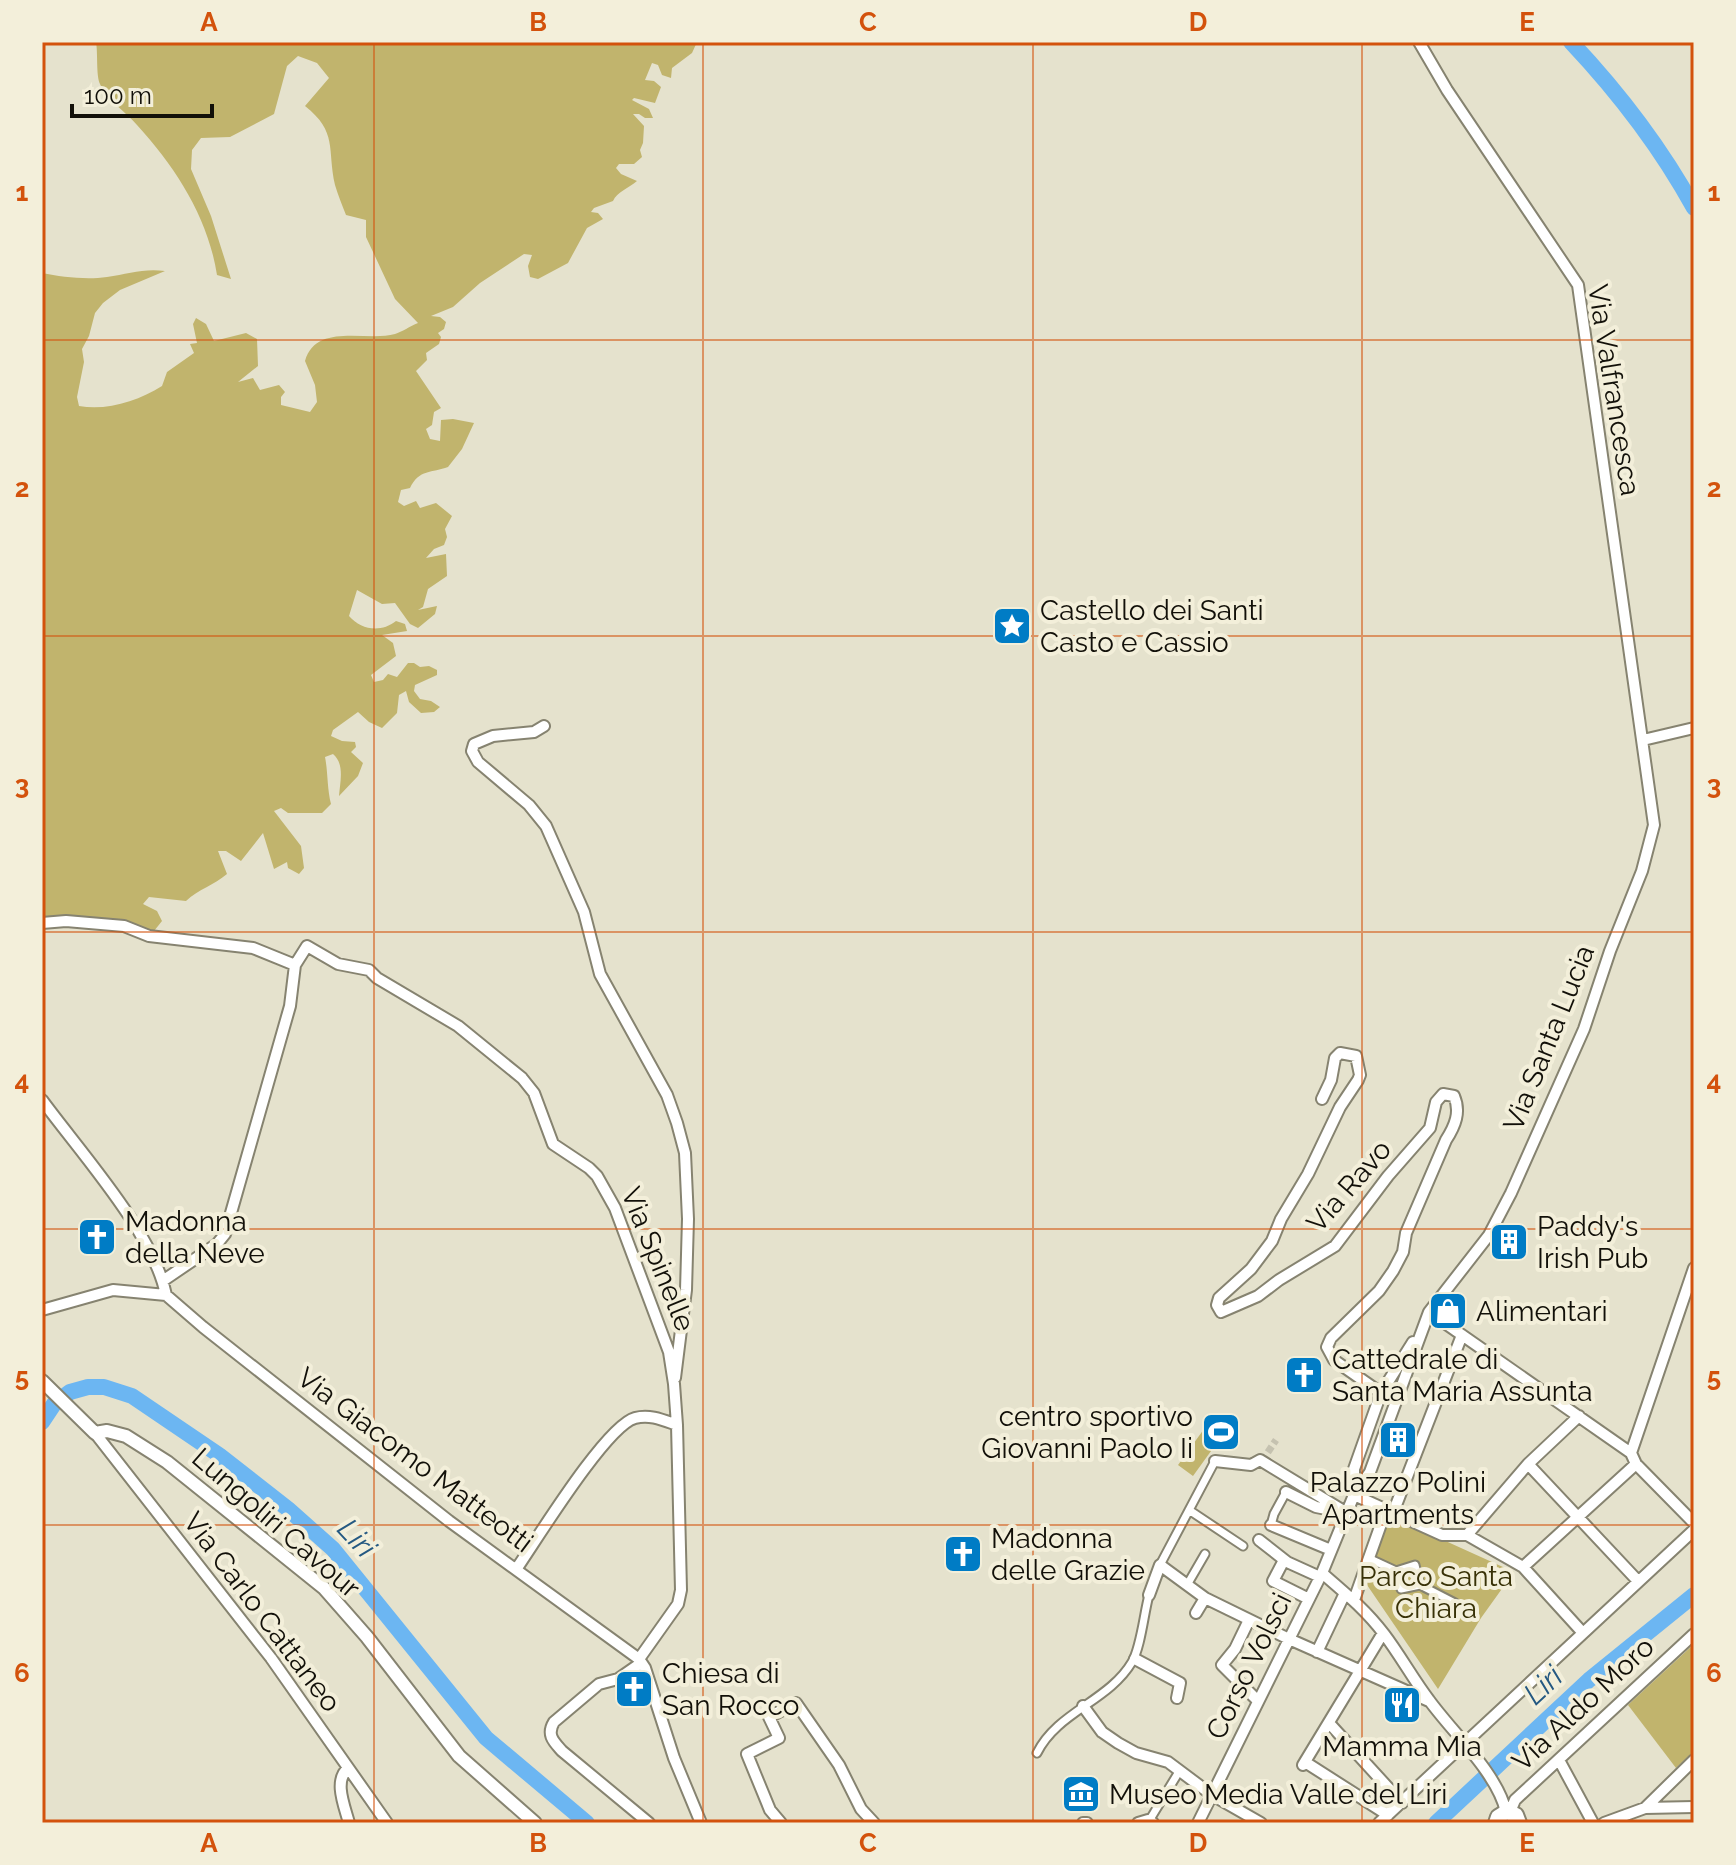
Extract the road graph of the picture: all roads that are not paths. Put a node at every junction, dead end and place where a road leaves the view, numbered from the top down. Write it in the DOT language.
graph roads {
  1 [pos="1419,42"];
  2 [pos="544,726"];
  3 [pos="1694,728"];
  4 [pos="1643,740"];
  5 [pos="42,923"];
  6 [pos="295,965"];
  7 [pos="1322,1099"];
  8 [pos="42,1100"];
  9 [pos="1694,1268"];
  10 [pos="164,1280"];
  11 [pos="166,1295"];
  12 [pos="42,1310"];
  13 [pos="1429,1312"];
  14 [pos="1422,1331"];
  15 [pos="1462,1335"];
  16 [pos="42,1381"];
  17 [pos="674,1384"];
  18 [pos="1381,1393"];
  19 [pos="1579,1416"];
  20 [pos="677,1425"];
  21 [pos="91,1429"];
  22 [pos="1631,1453"];
  23 [pos="1215,1461"];
  24 [pos="1528,1464"];
  25 [pos="1636,1464"];
  26 [pos="1286,1492"];
  27 [pos="1354,1495"];
  28 [pos="1189,1510"];
  29 [pos="1389,1512"];
  30 [pos="1347,1513"];
  31 [pos="1578,1517"];
  32 [pos="1694,1523"];
  33 [pos="1271,1525"];
  34 [pos="1694,1530"];
  35 [pos="1467,1535"];
  36 [pos="1259,1540"];
  37 [pos="1243,1546"];
  38 [pos="1331,1550"];
  39 [pos="1205,1554"];
  40 [pos="1368,1558"];
  41 [pos="1284,1560"];
  42 [pos="1160,1565"];
  43 [pos="1523,1567"];
  44 [pos="517,1568"];
  45 [pos="1396,1571"];
  46 [pos="1321,1575"];
  47 [pos="1637,1580"];
  48 [pos="1187,1585"];
  49 [pos="1420,1585"];
  50 [pos="1149,1595"];
  51 [pos="1350,1596"];
  52 [pos="1205,1598"];
  53 [pos="1309,1599"];
  54 [pos="1455,1603"];
  55 [pos="1196,1613"];
  56 [pos="1249,1620"];
  57 [pos="1383,1633"];
  58 [pos="1583,1633"];
  59 [pos="1694,1634"];
  60 [pos="1289,1639"];
  61 [pos="1317,1652"];
  62 [pos="1135,1659"];
  63 [pos="640,1661"];
  64 [pos="1360,1671"];
  65 [pos="1177,1698"];
  66 [pos="1258,1701"];
  67 [pos="1429,1701"];
  68 [pos="1083,1706"];
  69 [pos="1329,1723"];
  70 [pos="1468,1748"];
  71 [pos="1037,1753"];
  72 [pos="1559,1760"];
  73 [pos="1694,1760"];
  74 [pos="348,1768"];
  75 [pos="1180,1770"];
  76 [pos="1212,1795"];
  77 [pos="1402,1803"];
  78 [pos="1694,1807"];
  79 [pos="1645,1808"];
  80 [pos="1508,1817"];
  81 [pos="1383,1819"];
  82 [pos="1147,1822"];
  83 [pos="349,1823"];
  84 [pos="387,1823"];
  85 [pos="535,1823"];
  86 [pos="649,1823"];
  87 [pos="701,1823"];
  88 [pos="781,1823"];
  89 [pos="874,1823"];
  90 [pos="1198,1823"];
  91 [pos="1261,1823"];
  92 [pos="1593,1823"];
  93 [pos="1604,1823"];
  1 -- 4 [label="street, Via Valfrancesca"];
  2 -- 17 [label="street"];
  3 -- 4 [label="street"];
  4 -- 13 [label="street, Via Santa Lucia"];
  5 -- 6 [label="street"];
  6 -- 10 [label="street"];
  6 -- 17 [label="street, Via Spinelle"];
  7 -- 18 [label="street, Via Ravo"];
  8 -- 10 [label="street"];
  9 -- 22 [label="street"];
  10 -- 11 [label="street"];
  11 -- 12 [label="street"];
  11 -- 44 [label="street, Via Giacomo Matteotti"];
  13 -- 14 [label="street, Via Santa Lucia"];
  13 -- 15 [label="street"];
  14 -- 18 [label="street"];
  14 -- 27 [label="street, Via Santa Lucia"];
  15 -- 19 [label="street"];
  15 -- 29 [label="street"];
  16 -- 21 [label="street"];
  17 -- 20 [label="street, Via Spinelle"];
  18 -- 27 [label="street"];
  19 -- 22 [label="street"];
  19 -- 24 [label="street"];
  20 -- 44 [label="street"];
  20 -- 63 [label="street, Via Spinelle"];
  21 -- 74 [label="street, Via Carlo Cattaneo"];
  21 -- 85 [label="street, Lungoliri Cavour"];
  22 -- 25 [label="street"];
  23 -- 28 [label="street"];
  23 -- 30 [label="street"];
  24 -- 31 [label="street"];
  24 -- 35 [label="street"];
  25 -- 31 [label="street"];
  25 -- 32 [label="street"];
  26 -- 30 [label="street"];
  26 -- 33 [label="street"];
  27 -- 29 [label="street"];
  27 -- 30 [label="street, Corso Volsci"];
  28 -- 37 [label="street"];
  28 -- 42 [label="street"];
  29 -- 35 [label="street"];
  29 -- 40 [label="street"];
  30 -- 38 [label="street, Corso Volsci"];
  31 -- 43 [label="street"];
  31 -- 47 [label="street"];
  33 -- 38 [label="street"];
  34 -- 47 [label="street"];
  35 -- 43 [label="street"];
  36 -- 41 [label="street"];
  38 -- 46 [label="street, Corso Volsci"];
  39 -- 48 [label="street"];
  40 -- 45 [label="street"];
  40 -- 51 [label="street"];
  41 -- 46 [label="street"];
  41 -- 53 [label="street"];
  42 -- 48 [label="street"];
  42 -- 50 [label="street"];
  43 -- 58 [label="street"];
  44 -- 63 [label="street, Via Giacomo Matteotti"];
  45 -- 49 [label="street"];
  45 -- 49 [label="street"];
  46 -- 51 [label="street"];
  46 -- 53 [label="street, Corso Volsci"];
  47 -- 58 [label="street"];
  48 -- 52 [label="street"];
  49 -- 54 [label="street"];
  50 -- 62 [label="street"];
  51 -- 57 [label="street"];
  51 -- 61 [label="street"];
  52 -- 55 [label="street"];
  52 -- 56 [label="street"];
  53 -- 60 [label="street, Corso Volsci"];
  56 -- 60 [label="street"];
  56 -- 66 [label="street"];
  57 -- 64 [label="street"];
  57 -- 67 [label="street"];
  58 -- 70 [label="street"];
  59 -- 72 [label="street, Via Aldo Moro"];
  60 -- 61 [label="street"];
  60 -- 66 [label="street, Corso Volsci"];
  61 -- 64 [label="street"];
  62 -- 65 [label="street"];
  62 -- 68 [label="street"];
  63 -- 86 [label="street"];
  63 -- 87 [label="street"];
  64 -- 67 [label="street"];
  64 -- 69 [label="street"];
  66 -- 76 [label="street, Corso Volsci"];
  67 -- 70 [label="street"];
  68 -- 71 [label="street"];
  68 -- 75 [label="street"];
  69 -- 77 [label="street"];
  69 -- 81 [label="street"];
  70 -- 77 [label="street"];
  70 -- 80 [label="street"];
  72 -- 80 [label="street, Via Aldo Moro"];
  72 -- 92 [label="street"];
  73 -- 79 [label="street"];
  74 -- 83 [label="street"];
  74 -- 84 [label="street, Via Carlo Cattaneo"];
  75 -- 76 [label="street"];
  75 -- 82 [label="street"];
  76 -- 90 [label="street, Corso Volsci"];
  76 -- 91 [label="street"];
  77 -- 81 [label="street"];
  78 -- 79 [label="street"];
  79 -- 93 [label="street"];
  88 -- 89 [label="street"];
}
